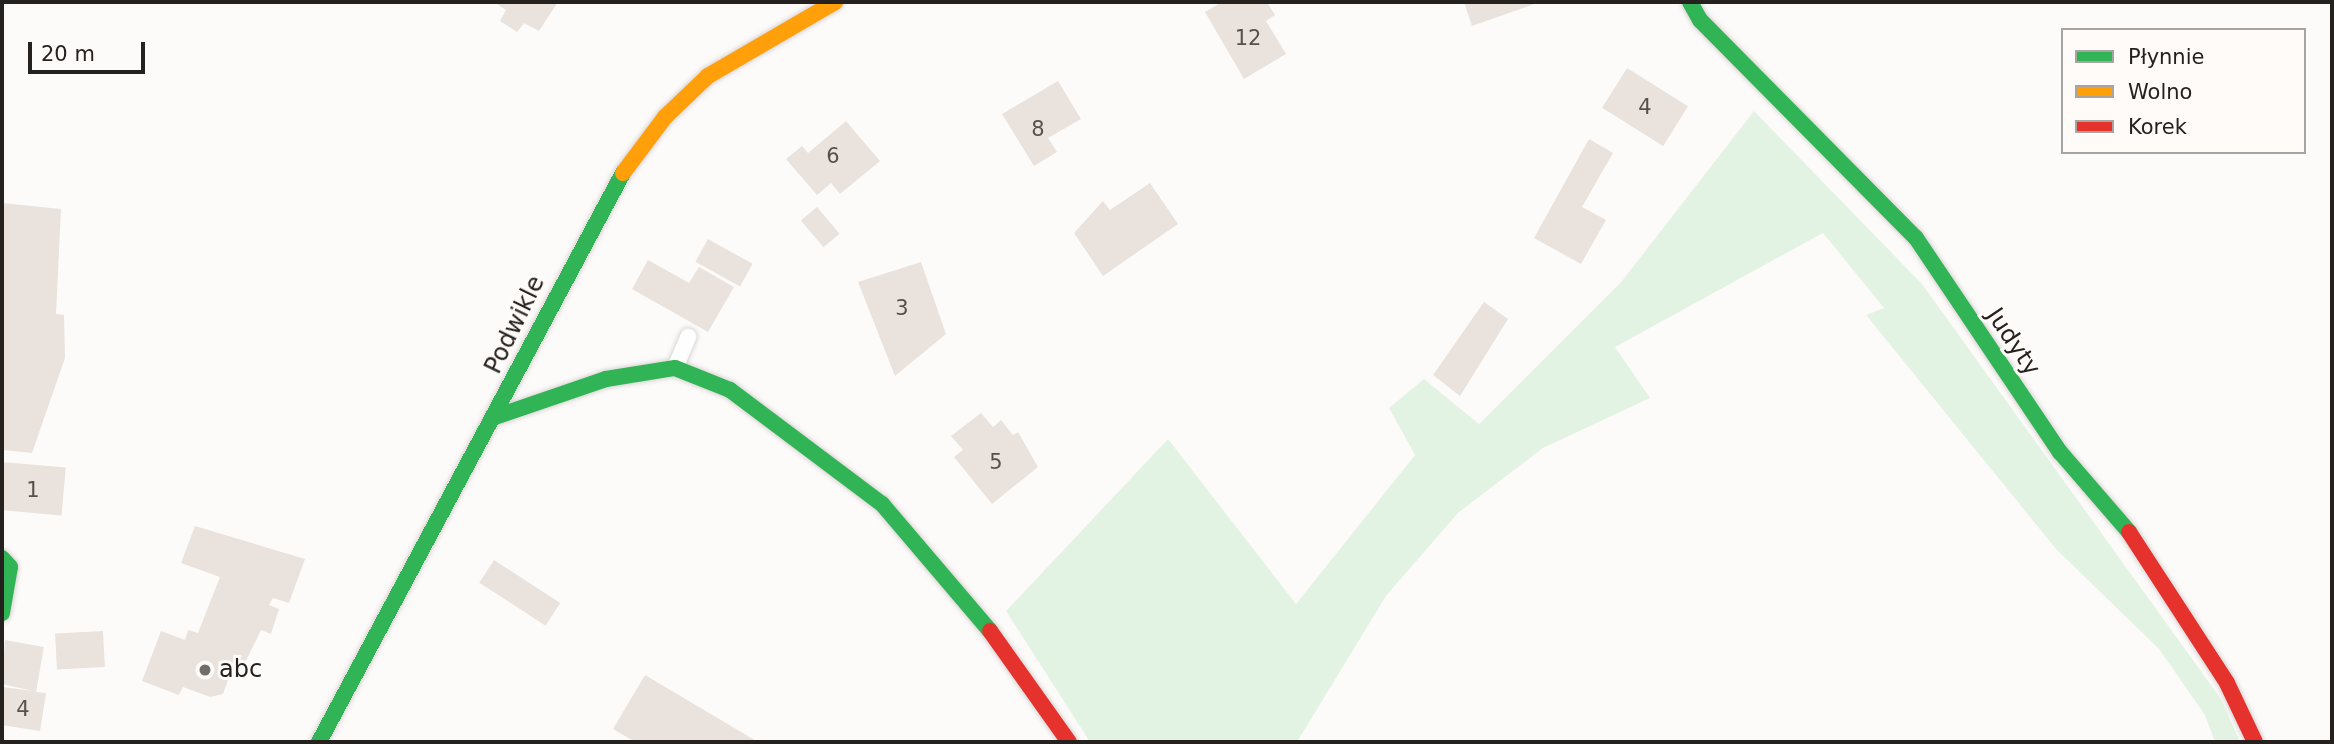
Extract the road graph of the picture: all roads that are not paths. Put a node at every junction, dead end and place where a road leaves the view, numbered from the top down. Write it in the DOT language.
graph roads {
  1 [pos="835,2"];
  2 [pos="1690,2"];
  3 [pos="688,337"];
  4 [pos="675,368"];
  5 [pos="495,418"];
  6 [pos="2,558"];
  7 [pos="2,613"];
  8 [pos="319,742"];
  9 [pos="1069,742"];
  10 [pos="2255,742"];
  1 -- 5 [label="street, Podwikle"];
  2 -- 10 [label="street, Judyty"];
  3 -- 4 [label="lane"];
  4 -- 5 [label="street"];
  4 -- 9 [label="street"];
  5 -- 8 [label="street, Podwikle"];
  6 -- 7 [label="street"];
}
